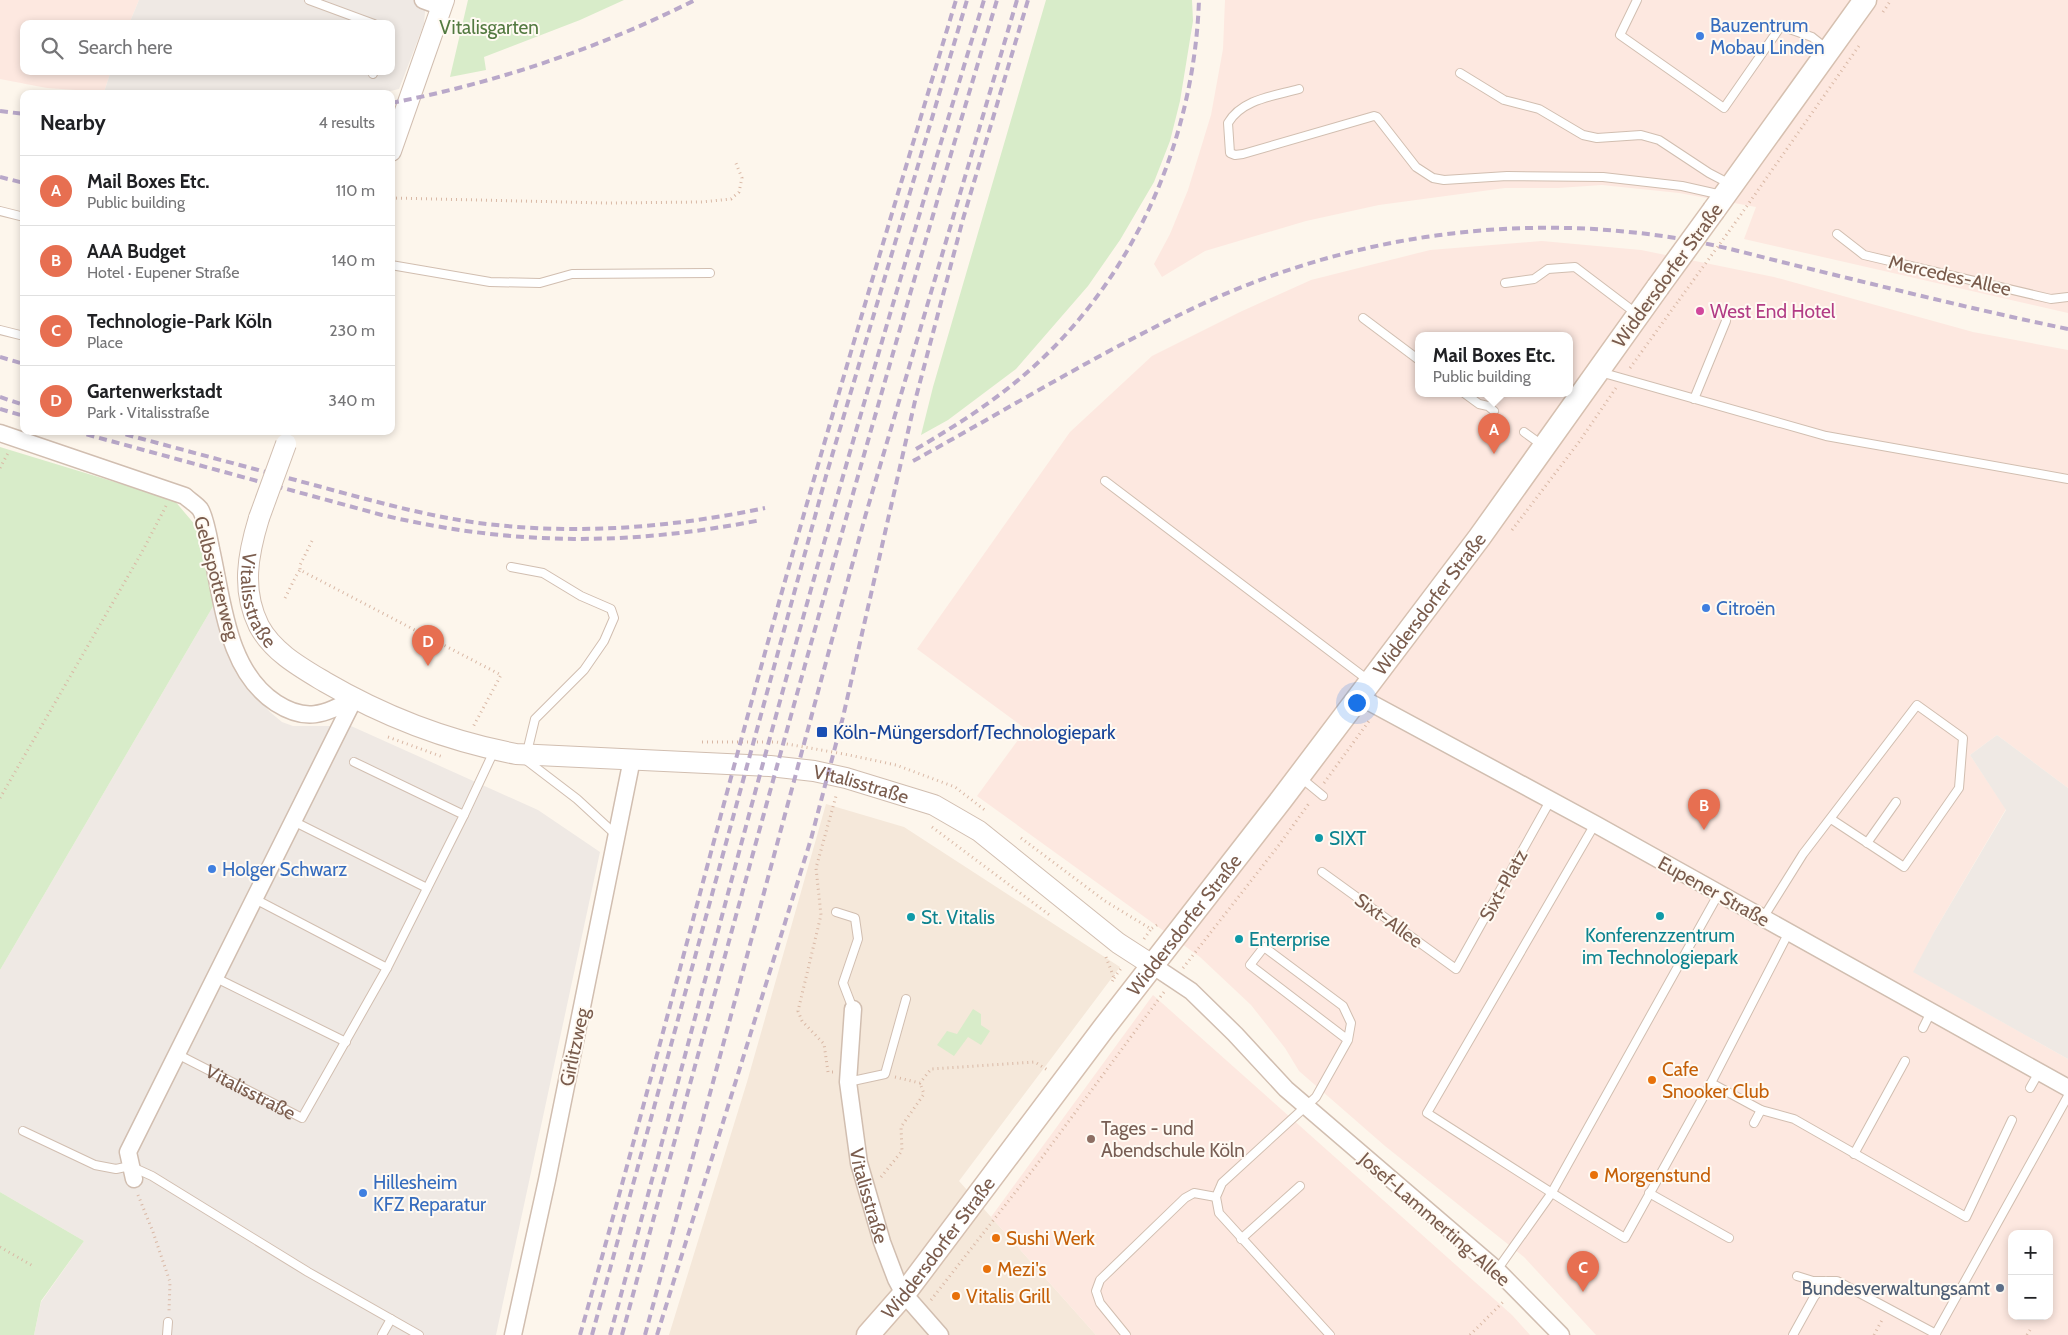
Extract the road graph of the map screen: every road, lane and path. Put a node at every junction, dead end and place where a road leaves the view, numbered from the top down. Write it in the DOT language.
graph roads {
  1 [pos="309,0"];
  2 [pos="423,0"];
  3 [pos="1637,0"];
  4 [pos="1864,0"];
  5 [pos="1891,0"];
  6 [pos="443,4"];
  7 [pos="1880,16"];
  8 [pos="363,20"];
  9 [pos="1863,40"];
  10 [pos="1829,50"];
  11 [pos="1460,73"];
  12 [pos="1299,89"];
  13 [pos="395,140"];
  14 [pos="734,161"];
  15 [pos="1724,197"];
  16 [pos="395,198"];
  17 [pos="0,211"];
  18 [pos="20,216"];
  19 [pos="1837,234"];
  20 [pos="395,266"];
  21 [pos="710,273"];
  22 [pos="1505,283"];
  23 [pos="2068,296"];
  24 [pos="1679,300"];
  25 [pos="1638,315"];
  26 [pos="1363,318"];
  27 [pos="1726,321"];
  28 [pos="0,330"];
  29 [pos="20,335"];
  30 [pos="1415,357"];
  31 [pos="1598,371"];
  32 [pos="1469,397"];
  33 [pos="1694,399"];
  34 [pos="1494,411"];
  35 [pos="1524,432"];
  36 [pos="0,433"];
  37 [pos="288,438"];
  38 [pos="1544,447"];
  39 [pos="2068,479"];
  40 [pos="1105,481"];
  41 [pos="173,493"];
  42 [pos="312,541"];
  43 [pos="511,567"];
  44 [pos="300,570"];
  45 [pos="285,598"];
  46 [pos="1364,688"];
  47 [pos="354,699"];
  48 [pos="384,735"];
  49 [pos="464,743"];
  50 [pos="495,750"];
  51 [pos="521,754"];
  52 [pos="445,758"];
  53 [pos="632,758"];
  54 [pos="870,760"];
  55 [pos="354,762"];
  56 [pos="869,766"];
  57 [pos="896,766"];
  58 [pos="895,772"];
  59 [pos="1299,776"];
  60 [pos="829,794"];
  61 [pos="836,796"];
  62 [pos="1323,796"];
  63 [pos="0,798"];
  64 [pos="844,798"];
  65 [pos="1550,801"];
  66 [pos="1896,802"];
  67 [pos="464,815"];
  68 [pos="1831,819"];
  69 [pos="292,821"];
  70 [pos="1594,824"];
  71 [pos="930,826"];
  72 [pos="618,836"];
  73 [pos="1867,843"];
  74 [pos="1322,872"];
  75 [pos="427,888"];
  76 [pos="1718,893"];
  77 [pos="253,898"];
  78 [pos="836,912"];
  79 [pos="1054,918"];
  80 [pos="1763,918"];
  81 [pos="1789,932"];
  82 [pos="1099,952"];
  83 [pos="1152,965"];
  84 [pos="386,968"];
  85 [pos="1456,969"];
  86 [pos="214,977"];
  87 [pos="1112,985"];
  88 [pos="906,999"];
  89 [pos="853,1009"];
  90 [pos="1932,1012"];
  91 [pos="1923,1028"];
  92 [pos="1134,1032"];
  93 [pos="1348,1040"];
  94 [pos="346,1042"];
  95 [pos="175,1053"];
  96 [pos="1904,1061"];
  97 [pos="1052,1072"];
  98 [pos="2039,1072"];
  99 [pos="885,1074"];
  100 [pos="848,1076"];
  101 [pos="1711,1082"];
  102 [pos="920,1083"];
  103 [pos="2030,1088"];
  104 [pos="2068,1088"];
  105 [pos="2068,1096"];
  106 [pos="1306,1107"];
  107 [pos="1761,1110"];
  108 [pos="2012,1120"];
  109 [pos="1754,1123"];
  110 [pos="23,1131"];
  111 [pos="1854,1154"];
  112 [pos="132,1172"];
  113 [pos="1300,1186"];
  114 [pos="868,1192"];
  115 [pos="1649,1193"];
  116 [pos="1551,1194"];
  117 [pos="1216,1197"];
  118 [pos="1729,1238"];
  119 [pos="1241,1239"];
  120 [pos="0,1247"];
  121 [pos="33,1266"];
  122 [pos="1497,1270"];
  123 [pos="1797,1276"];
  124 [pos="1826,1281"];
  125 [pos="1516,1289"];
  126 [pos="904,1294"];
  127 [pos="1887,1310"];
  128 [pos="922,1313"];
  129 [pos="391,1319"];
  130 [pos="168,1322"];
  131 [pos="2030,1330"];
  132 [pos="1935,1334"];
  133 [pos="167,1335"];
  134 [pos="382,1335"];
  135 [pos="419,1335"];
  136 [pos="513,1335"];
  137 [pos="868,1335"];
  138 [pos="940,1335"];
  139 [pos="1126,1335"];
  140 [pos="1330,1335"];
  141 [pos="1470,1335"];
  142 [pos="1561,1335"];
  143 [pos="1793,1335"];
  144 [pos="1874,1335"];
  145 [pos="2026,1335"];
  1 -- 8 [label="lane"];
  2 -- 6 [label="street"];
  3 -- 10 [label="lane"];
  4 -- 10 [label="main road, Widdersdorfer Straße"];
  5 -- 7 [label="path"];
  6 -- 13 [label="street"];
  9 -- 24 [label="path, bridge"];
  10 -- 15 [label="main road, Widdersdorfer Straße"];
  11 -- 15 [label="lane"];
  12 -- 15 [label="lane"];
  14 -- 16 [label="path"];
  15 -- 25 [label="main road, Widdersdorfer Straße, bridge"];
  17 -- 18 [label="lane"];
  19 -- 23 [label="lane, Mercedes-Allee"];
  20 -- 21 [label="lane"];
  22 -- 25 [label="lane"];
  25 -- 31 [label="main road, Widdersdorfer Straße"];
  26 -- 30 [label="lane"];
  27 -- 33 [label="lane"];
  28 -- 29 [label="lane"];
  31 -- 33 [label="lane"];
  31 -- 38 [label="main road, Widdersdorfer Straße"];
  32 -- 34 [label="lane"];
  33 -- 39 [label="lane"];
  35 -- 38 [label="lane"];
  36 -- 41 [label="street, Gelbspötterweg"];
  37 -- 47 [label="street, Vitalisstraße, bridge"];
  38 -- 46 [label="main road, Widdersdorfer Straße"];
  40 -- 46 [label="lane"];
  41 -- 47 [label="street, Gelbspötterweg"];
  41 -- 63 [label="path"];
  42 -- 44 [label="path"];
  43 -- 51 [label="lane"];
  44 -- 45 [label="path"];
  44 -- 49 [label="path"];
  46 -- 59 [label="main road, Widdersdorfer Straße"];
  46 -- 65 [label="street, Eupener Straße"];
  47 -- 49 [label="street, Vitalisstraße"];
  47 -- 69 [label="street"];
  48 -- 52 [label="path"];
  49 -- 50 [label="street, Vitalisstraße"];
  50 -- 51 [label="street, Vitalisstraße"];
  50 -- 67 [label="lane, Vitalisstraße"];
  51 -- 53 [label="street, Vitalisstraße"];
  51 -- 72 [label="lane, Vitalisstraße"];
  53 -- 72 [label="street, Girlitzweg"];
  53 -- 83 [label="street, Vitalisstraße"];
  54 -- 56 [label="path"];
  55 -- 67 [label="lane"];
  57 -- 58 [label="path"];
  59 -- 62 [label="lane"];
  59 -- 83 [label="main road, Widdersdorfer Straße"];
  60 -- 61 [label="path"];
  61 -- 64 [label="path"];
  61 -- 100 [label="path"];
  65 -- 70 [label="street, Eupener Straße"];
  65 -- 85 [label="lane, Sixt-Platz"];
  66 -- 73 [label="lane"];
  67 -- 75 [label="lane, Vitalisstraße"];
  68 -- 73 [label="lane"];
  68 -- 73 [label="lane"];
  68 -- 80 [label="lane"];
  69 -- 75 [label="lane"];
  69 -- 77 [label="street"];
  70 -- 76 [label="street, Eupener Straße"];
  70 -- 116 [label="lane"];
  71 -- 79 [label="path"];
  72 -- 136 [label="street, Girlitzweg"];
  74 -- 85 [label="lane, Sixt-Allee"];
  75 -- 84 [label="lane, Vitalisstraße"];
  76 -- 80 [label="street, Eupener Straße"];
  76 -- 116 [label="lane"];
  77 -- 84 [label="lane"];
  77 -- 86 [label="street"];
  78 -- 89 [label="lane"];
  80 -- 81 [label="street, Eupener Straße"];
  81 -- 90 [label="street, Eupener Straße"];
  81 -- 101 [label="lane"];
  82 -- 87 [label="path"];
  83 -- 106 [label="street, Josef-Lammerting-Allee"];
  83 -- 126 [label="main road, Widdersdorfer Straße"];
  84 -- 94 [label="lane, Vitalisstraße"];
  86 -- 94 [label="lane"];
  86 -- 95 [label="street"];
  88 -- 99 [label="lane"];
  89 -- 100 [label="street, Vitalisstraße"];
  90 -- 91 [label="lane"];
  90 -- 98 [label="street, Eupener Straße"];
  92 -- 128 [label="path"];
  93 -- 93 [label="lane"];
  93 -- 106 [label="lane"];
  94 -- 95 [label="lane, Vitalisstraße"];
  95 -- 112 [label="street"];
  96 -- 111 [label="lane"];
  97 -- 102 [label="path"];
  98 -- 103 [label="lane"];
  98 -- 104 [label="street, Eupener Straße"];
  99 -- 100 [label="lane"];
  99 -- 102 [label="path"];
  100 -- 114 [label="street, Vitalisstraße"];
  101 -- 107 [label="lane"];
  101 -- 115 [label="lane"];
  102 -- 114 [label="path"];
  105 -- 132 [label="lane"];
  106 -- 117 [label="lane"];
  106 -- 122 [label="street, Josef-Lammerting-Allee"];
  107 -- 109 [label="lane"];
  107 -- 111 [label="lane"];
  108 -- 111 [label="lane"];
  110 -- 112 [label="lane"];
  112 -- 129 [label="lane"];
  113 -- 119 [label="lane"];
  114 -- 126 [label="street, Vitalisstraße"];
  115 -- 116 [label="lane"];
  115 -- 118 [label="lane"];
  116 -- 122 [label="lane"];
  117 -- 119 [label="lane"];
  117 -- 139 [label="lane"];
  119 -- 140 [label="lane"];
  120 -- 121 [label="path"];
  122 -- 125 [label="street, Josef-Lammerting-Allee"];
  123 -- 124 [label="lane"];
  124 -- 127 [label="lane"];
  124 -- 143 [label="lane"];
  125 -- 141 [label="path"];
  125 -- 142 [label="street, Josef-Lammerting-Allee"];
  126 -- 128 [label="street, Vitalisstraße"];
  126 -- 137 [label="main road, Widdersdorfer Straße"];
  127 -- 132 [label="lane"];
  127 -- 144 [label="path"];
  128 -- 138 [label="street, Vitalisstraße"];
  129 -- 134 [label="lane"];
  129 -- 135 [label="lane"];
  130 -- 133 [label="lane"];
  131 -- 145 [label="path"];
}
